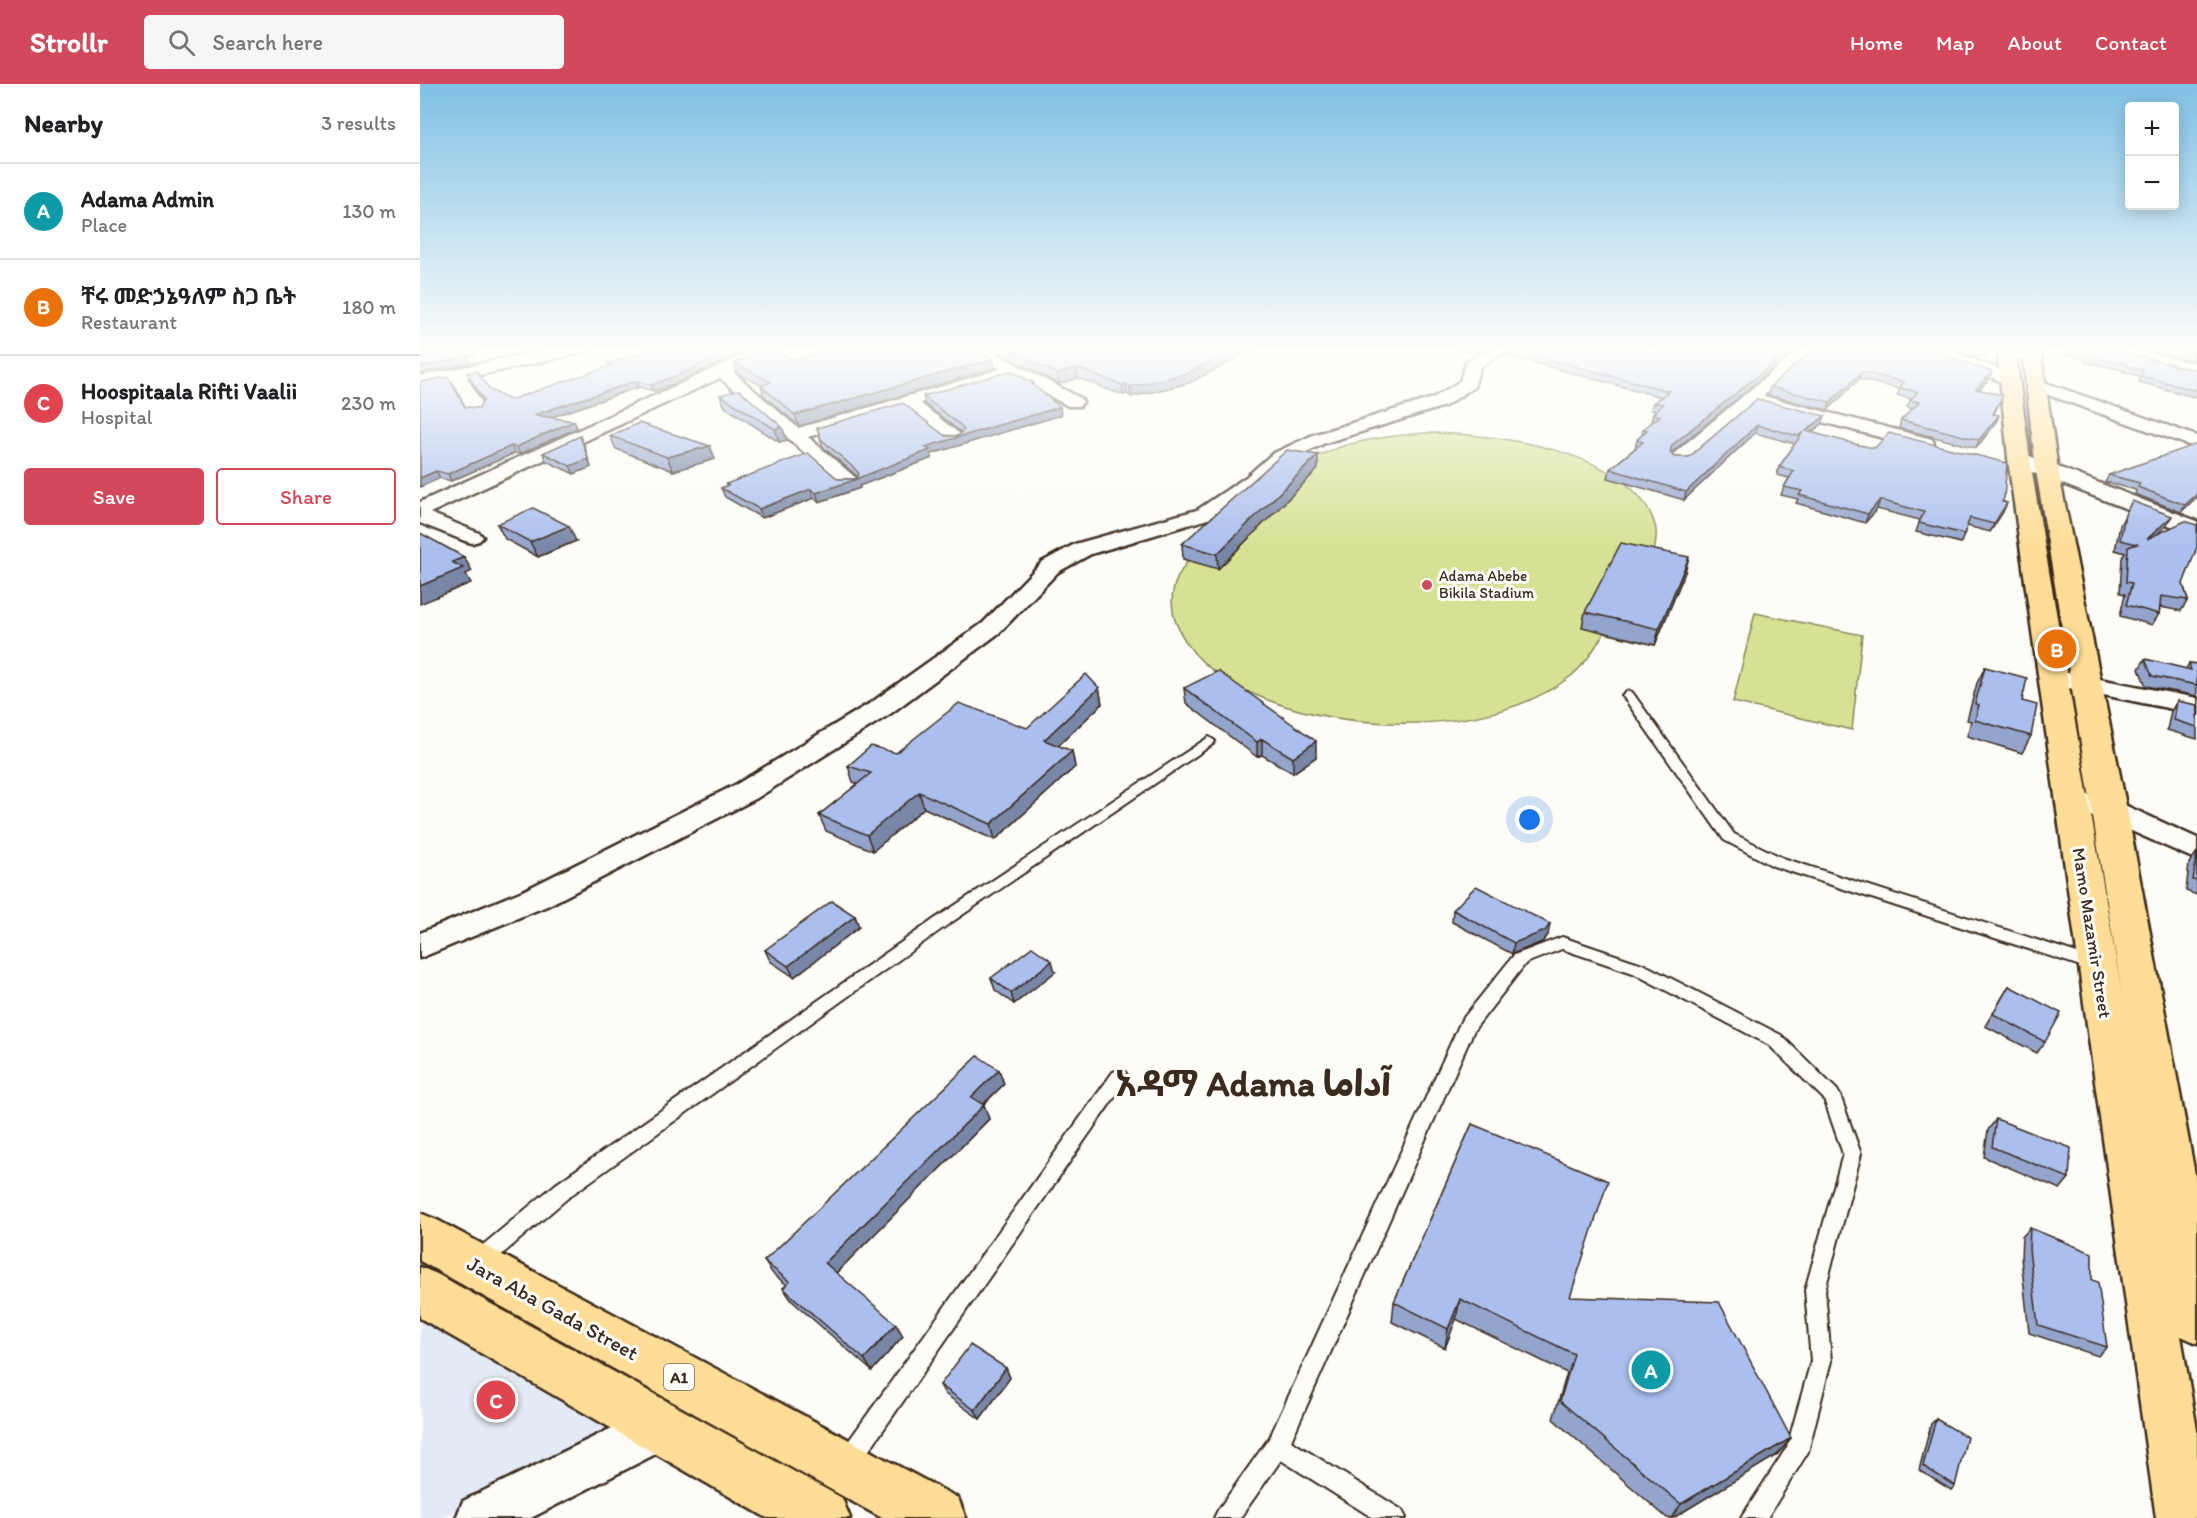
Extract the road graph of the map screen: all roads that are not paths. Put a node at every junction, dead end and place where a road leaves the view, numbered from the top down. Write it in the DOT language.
graph roads {
  1 [pos="627,415"];
  2 [pos="771,415"];
  3 [pos="863,415"];
  4 [pos="925,415"];
  5 [pos="1397,415"];
  6 [pos="1730,415"];
  7 [pos="1816,415"];
  8 [pos="2020,415"];
  9 [pos="2139,415"];
  10 [pos="794,435"];
  11 [pos="954,438"];
  12 [pos="2197,442"];
  13 [pos="1941,447"];
  14 [pos="1679,459"];
  15 [pos="2021,465"];
  16 [pos="849,482"];
  17 [pos="420,510"];
  18 [pos="420,516"];
  19 [pos="2197,529"];
  20 [pos="472,537"];
  21 [pos="2069,681"];
  22 [pos="1628,695"];
  23 [pos="2197,706"];
  24 [pos="1209,741"];
  25 [pos="2072,801"];
  26 [pos="2110,810"];
  27 [pos="2197,850"];
  28 [pos="420,946"];
  29 [pos="2098,965"];
  30 [pos="1119,1077"];
  31 [pos="420,1236"];
  32 [pos="475,1264"];
  33 [pos="420,1291"];
  34 [pos="2197,1318"];
  35 [pos="661,1427"];
  36 [pos="1278,1445"];
  37 [pos="844,1467"];
  38 [pos="2186,1488"];
  39 [pos="480,1518"];
  40 [pos="822,1518"];
  41 [pos="938,1518"];
  42 [pos="1226,1518"];
  43 [pos="1394,1518"];
  44 [pos="1753,1518"];
  1 -- 17 [label="street"];
  2 -- 10 [label="street"];
  3 -- 10 [label="street"];
  4 -- 11 [label="street"];
  5 -- 28 [label="street"];
  6 -- 14 [label="street"];
  7 -- 13 [label="street"];
  8 -- 15 [label="main road, Mamo Mazamir Street"];
  9 -- 12 [label="street"];
  10 -- 16 [label="street"];
  15 -- 19 [label="street"];
  15 -- 21 [label="main road, Mamo Mazamir Street"];
  18 -- 20 [label="street"];
  21 -- 23 [label="street"];
  21 -- 25 [label="main road, Mamo Mazamir Street"];
  21 -- 26 [label="main road, Mamo Mazamir Street"];
  22 -- 29 [label="lane"];
  24 -- 32 [label="lane"];
  25 -- 26 [label="street"];
  25 -- 29 [label="main road, Mamo Mazamir Street"];
  26 -- 27 [label="street"];
  26 -- 34 [label="main road, Mamo Mazamir Street"];
  29 -- 38 [label="main road, Mamo Mazamir Street"];
  30 -- 37 [label="lane"];
  31 -- 32 [label="main road, Jara Aba Gada Street / A1"];
  32 -- 37 [label="main road, Jara Aba Gada Street / A1"];
  33 -- 35 [label="main road"];
  35 -- 39 [label="street"];
  35 -- 40 [label="main road"];
  36 -- 42 [label="lane"];
  36 -- 43 [label="lane"];
  36 -- 44 [label="lane"];
  37 -- 41 [label="main road, Jara Aba Gada Street / A1"];
}
